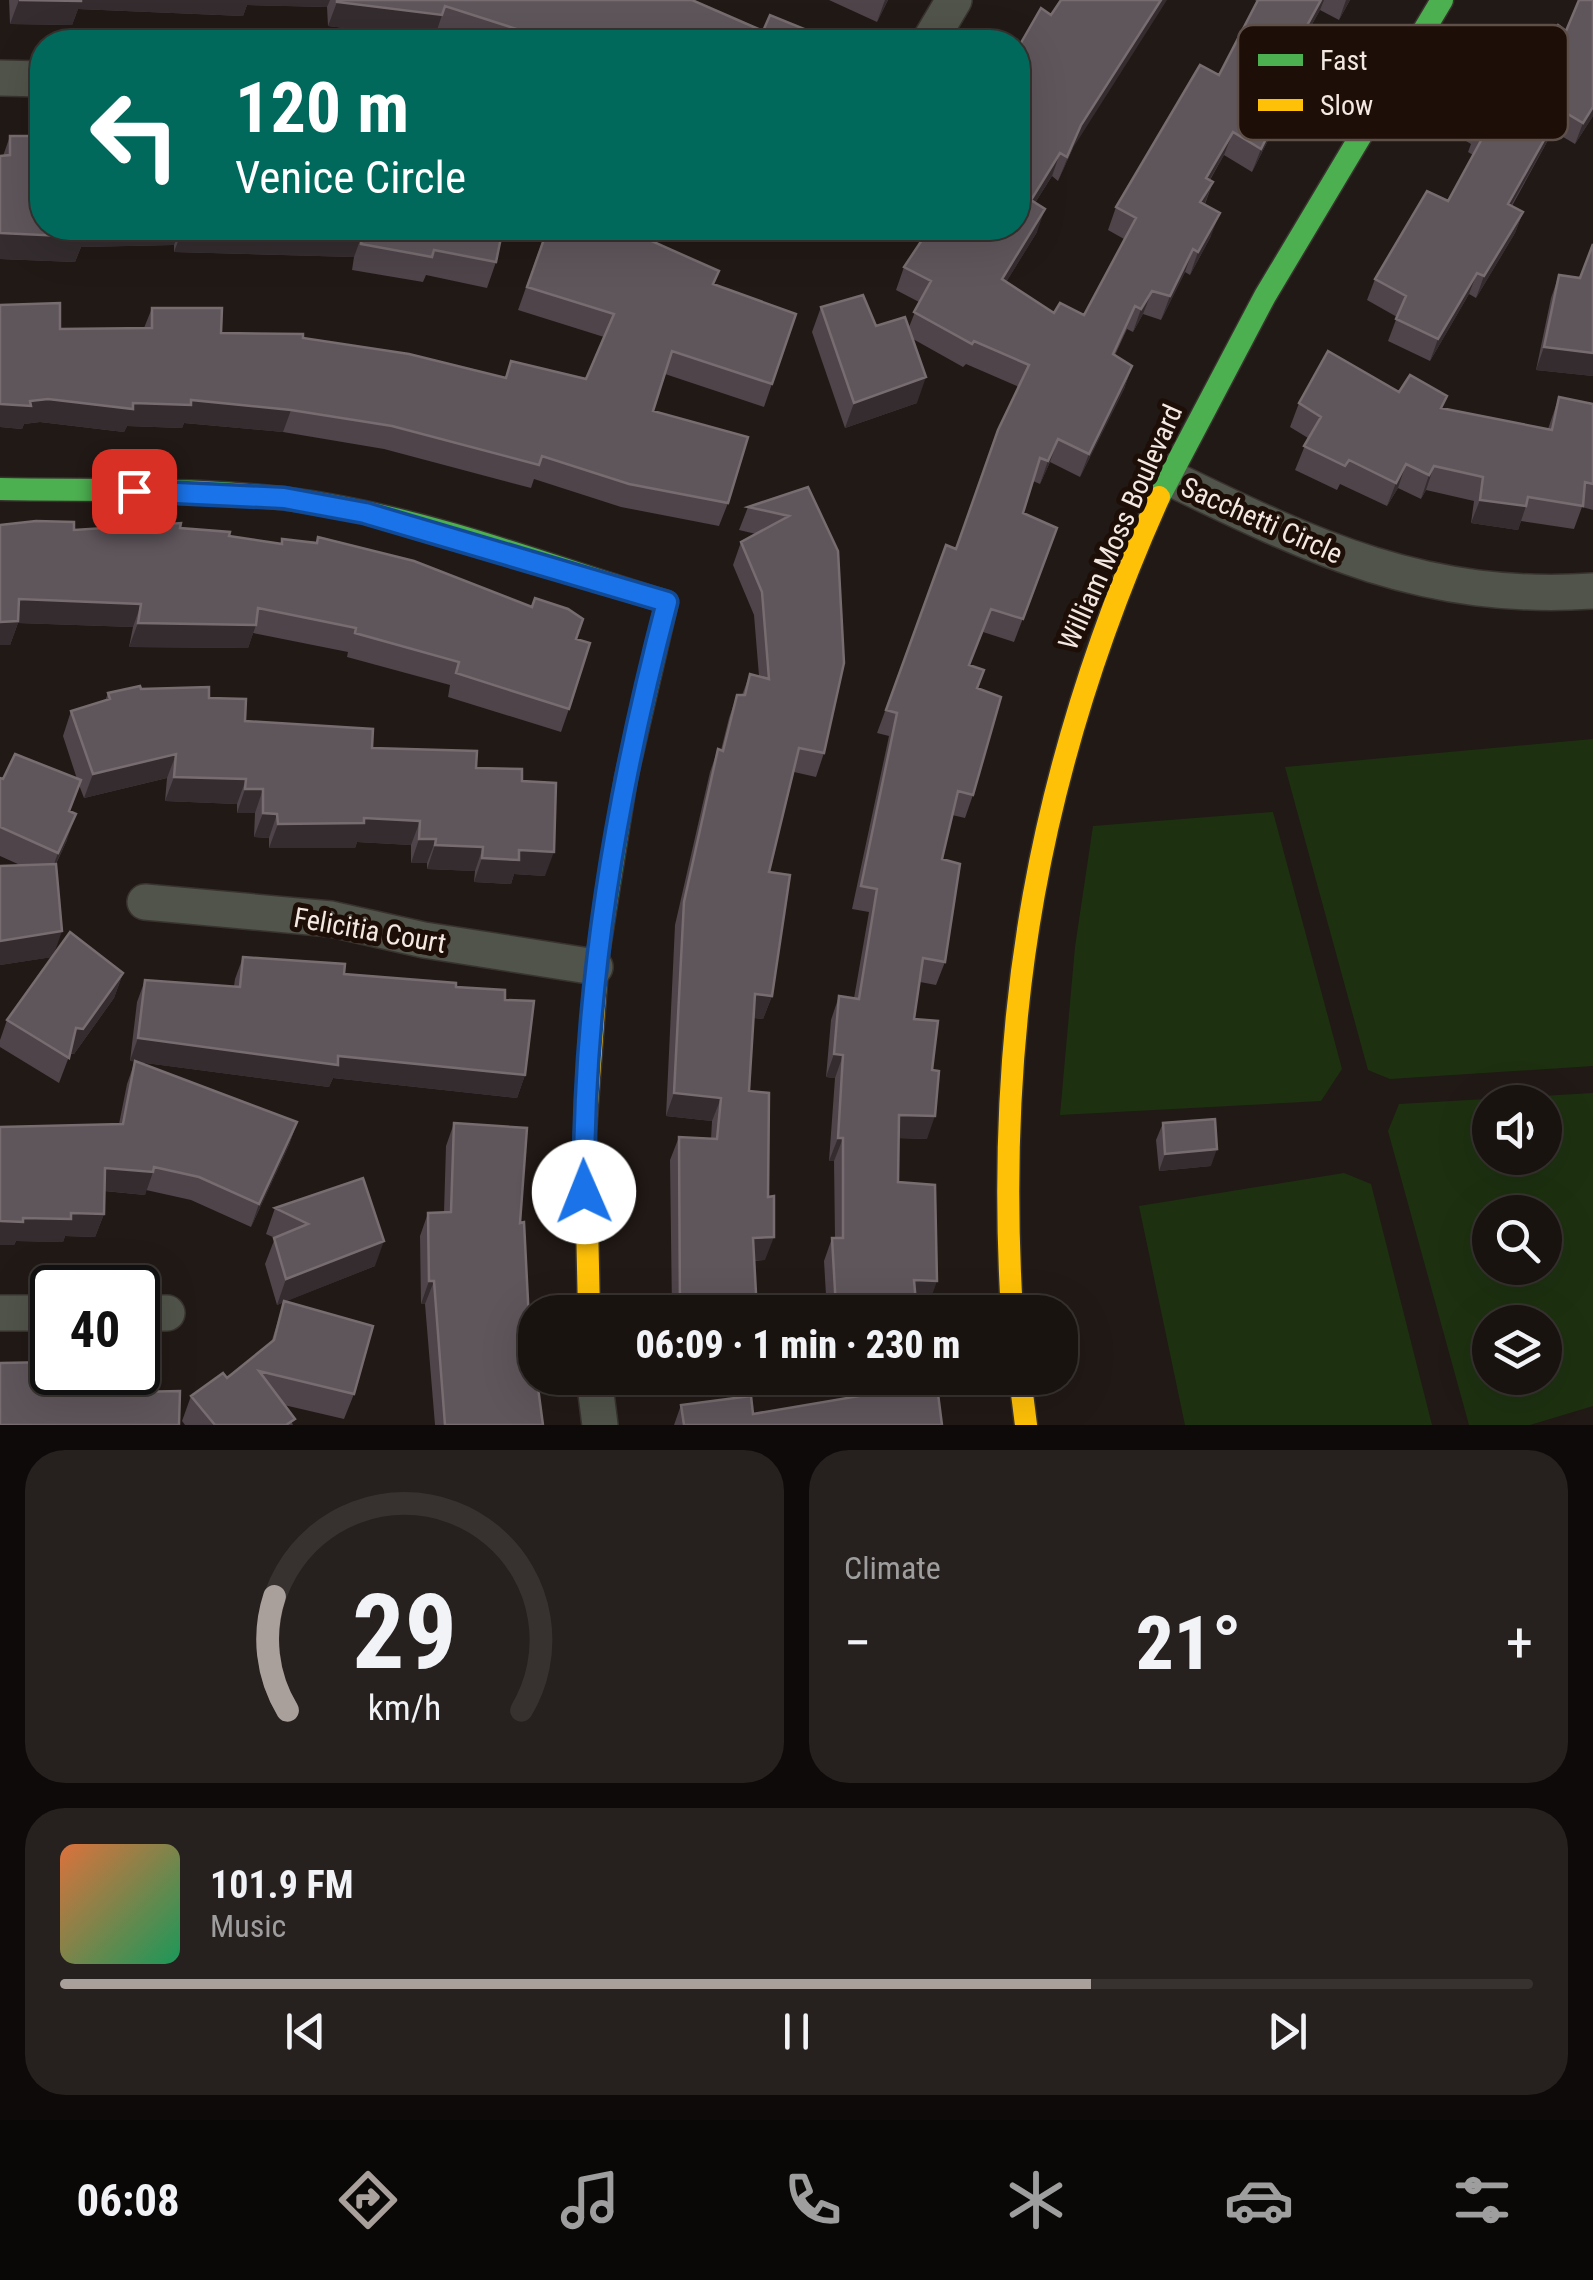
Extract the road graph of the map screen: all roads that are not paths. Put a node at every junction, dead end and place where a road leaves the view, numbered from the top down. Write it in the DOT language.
graph roads {
  1 [pos="954,0"];
  2 [pos="1442,0"];
  3 [pos="1427,25"];
  4 [pos="936,30"];
  5 [pos="0,78"];
  6 [pos="30,78"];
  7 [pos="1360,140"];
  8 [pos="1168,477"];
  9 [pos="0,490"];
  10 [pos="1593,592"];
  11 [pos="145,902"];
  12 [pos="594,966"];
  13 [pos="589,1295"];
  14 [pos="1012,1295"];
  15 [pos="0,1313"];
  16 [pos="30,1313"];
  17 [pos="596,1395"];
  18 [pos="1022,1395"];
  19 [pos="600,1425"];
  20 [pos="1026,1425"];
  1 -- 4 [label="street"];
  2 -- 3 [label="street, William Moss Boulevard"];
  5 -- 6 [label="street"];
  7 -- 8 [label="street, William Moss Boulevard"];
  8 -- 10 [label="street, Sacchetti Circle"];
  8 -- 14 [label="street, William Moss Boulevard"];
  9 -- 12 [label="street"];
  11 -- 12 [label="street, Felicitia Court"];
  12 -- 13 [label="street"];
  15 -- 16 [label="street"];
  17 -- 19 [label="street"];
  18 -- 20 [label="street"];
}
